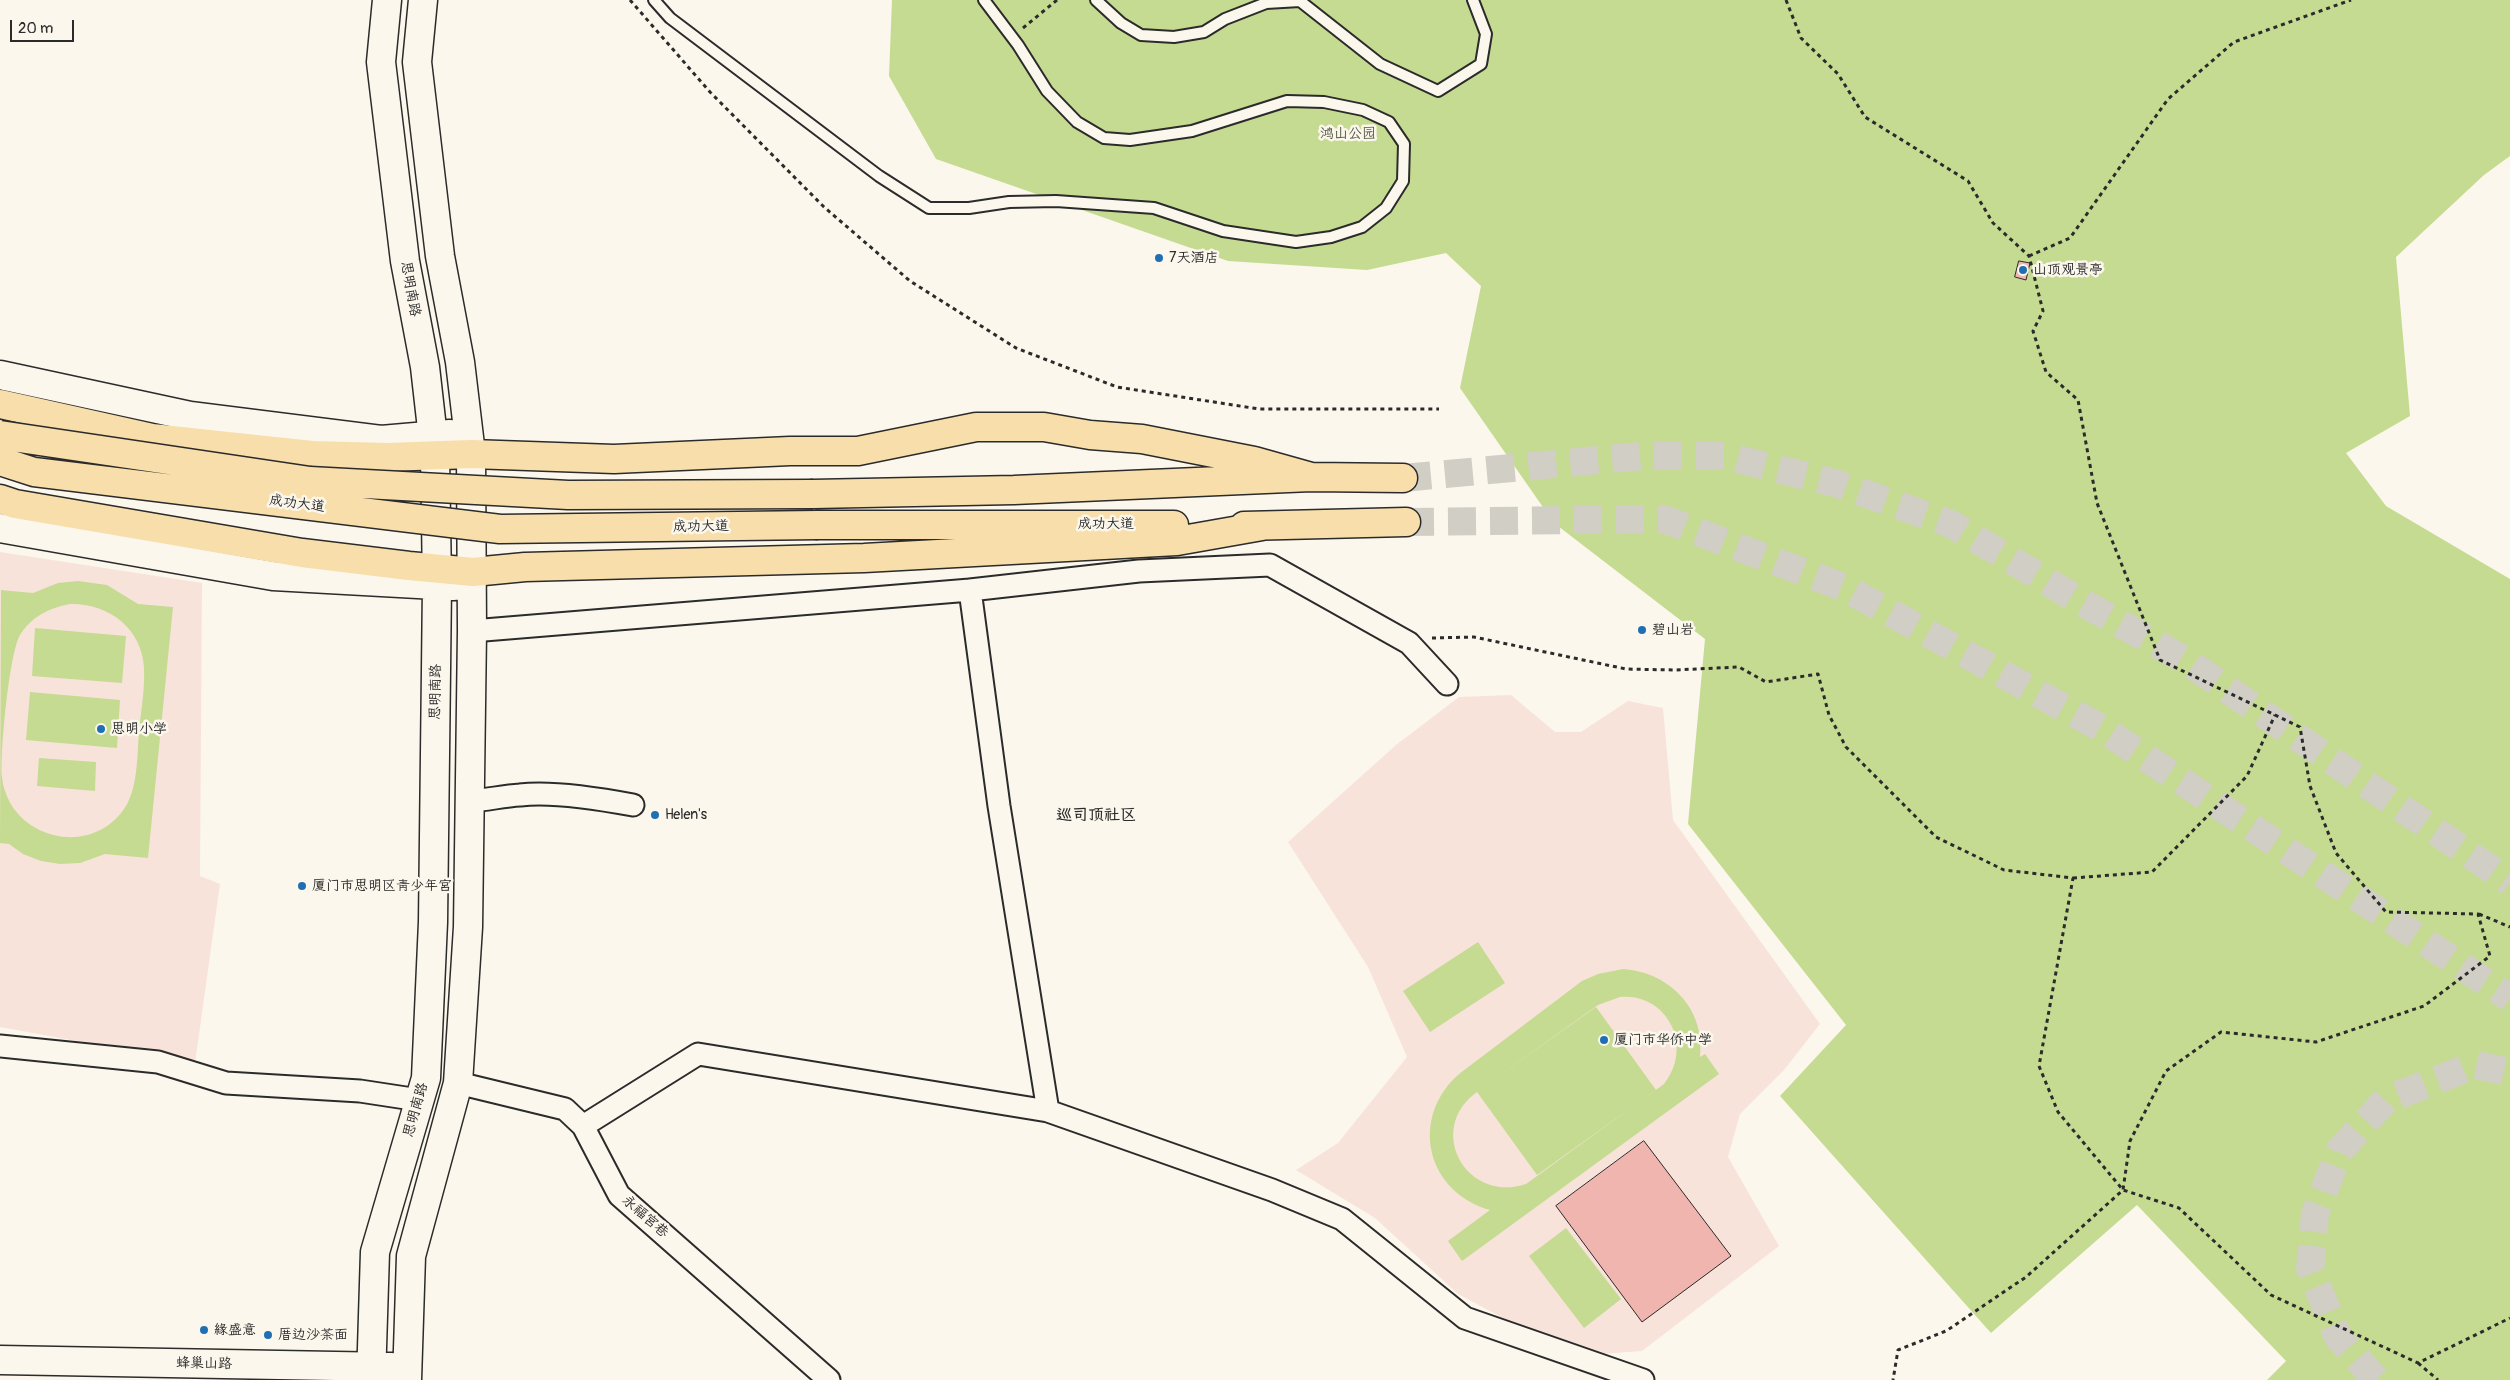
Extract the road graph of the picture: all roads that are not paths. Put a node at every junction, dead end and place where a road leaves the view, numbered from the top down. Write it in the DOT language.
graph roads {
  1 [pos="387,0"];
  2 [pos="423,0"];
  3 [pos="654,0"];
  4 [pos="984,0"];
  5 [pos="1096,0"];
  6 [pos="1473,0"];
  7 [pos="0,375"];
  8 [pos="0,404"];
  9 [pos="0,436"];
  10 [pos="470,443"];
  11 [pos="434,445"];
  12 [pos="0,462"];
  13 [pos="1311,477"];
  14 [pos="1403,478"];
  15 [pos="0,499"];
  16 [pos="1406,522"];
  17 [pos="1262,526"];
  18 [pos="0,528"];
  19 [pos="437,576"];
  20 [pos="473,579"];
  21 [pos="970,590"];
  22 [pos="472,631"];
  23 [pos="1447,684"];
  24 [pos="470,801"];
  25 [pos="633,805"];
  26 [pos="0,1046"];
  27 [pos="458,1083"];
  28 [pos="419,1100"];
  29 [pos="1048,1111"];
  30 [pos="583,1126"];
  31 [pos="0,1360"];
  32 [pos="372,1373"];
  33 [pos="407,1373"];
  34 [pos="829,1380"];
  35 [pos="1643,1380"];
  1 -- 11 [label="main road, 思明南路"];
  2 -- 10 [label="main road"];
  3 -- 4 [label="lane"];
  5 -- 6 [label="lane"];
  7 -- 11 [label="main road"];
  8 -- 11 [label="highway"];
  9 -- 13 [label="highway, 成功大道, bridge"];
  10 -- 11 [label="highway"];
  10 -- 13 [label="highway"];
  10 -- 20 [label="main road"];
  11 -- 19 [label="main road, 思明南路"];
  12 -- 17 [label="highway, 成功大道, bridge"];
  13 -- 14 [label="highway, 成功大道"];
  15 -- 19 [label="highway"];
  16 -- 17 [label="highway, 成功大道"];
  17 -- 20 [label="highway"];
  18 -- 19 [label="main road"];
  19 -- 20 [label="highway"];
  19 -- 28 [label="main road, 思明南路"];
  20 -- 22 [label="main road"];
  21 -- 22 [label="street"];
  21 -- 23 [label="street"];
  21 -- 29 [label="street"];
  22 -- 24 [label="main road"];
  24 -- 25 [label="street"];
  24 -- 27 [label="main road"];
  26 -- 28 [label="street"];
  27 -- 30 [label="street, 永福宫巷"];
  27 -- 33 [label="main road"];
  28 -- 32 [label="main road, 思明南路"];
  29 -- 30 [label="street"];
  29 -- 35 [label="street"];
  30 -- 34 [label="street, 永福宫巷"];
  31 -- 32 [label="main road, 蜂巢山路"];
  32 -- 33 [label="main road, 蜂巢山路"];
}
